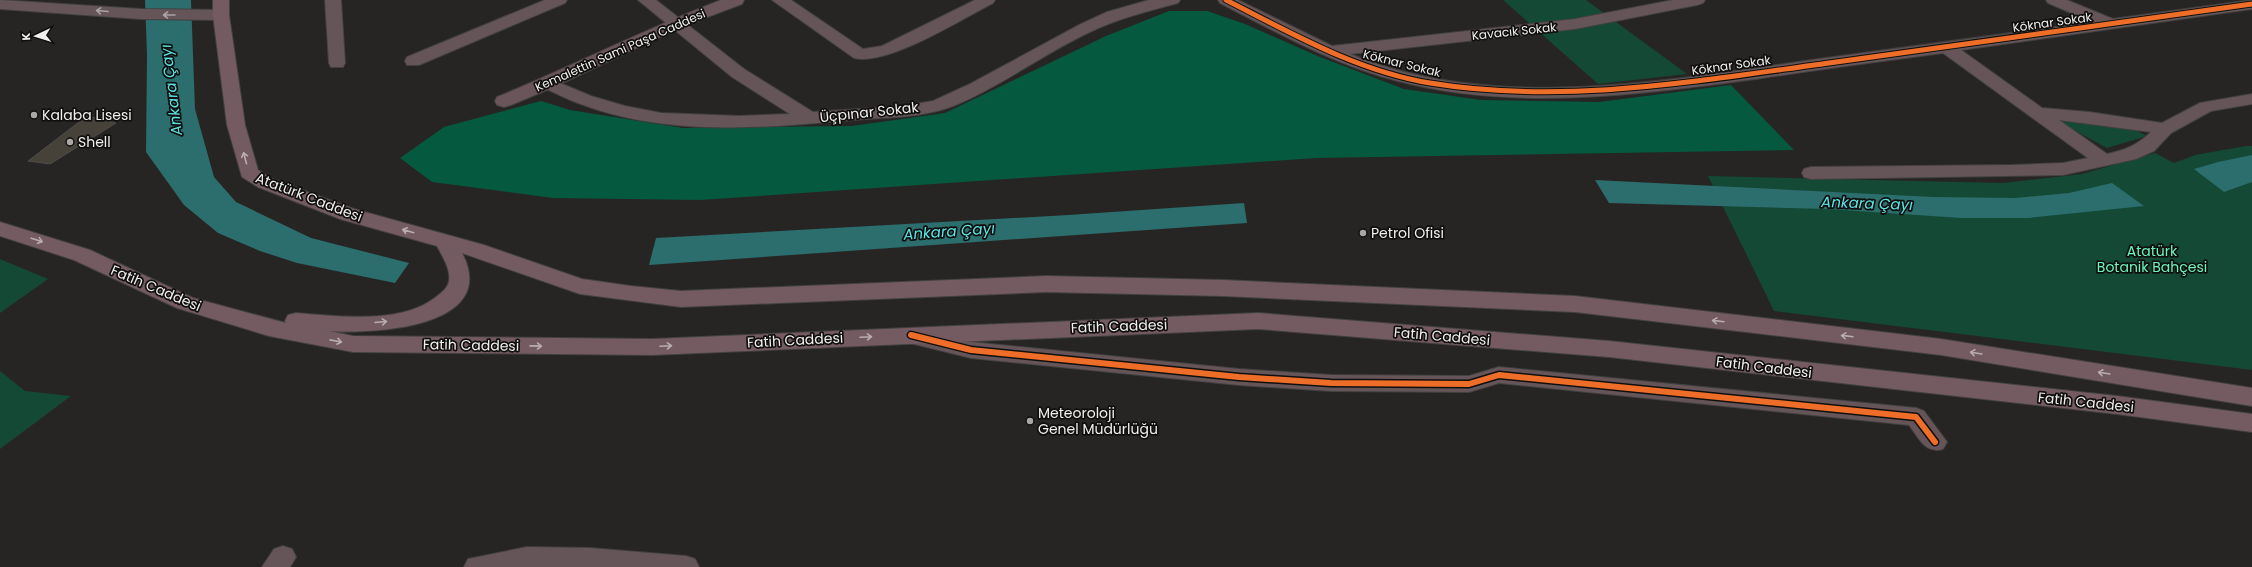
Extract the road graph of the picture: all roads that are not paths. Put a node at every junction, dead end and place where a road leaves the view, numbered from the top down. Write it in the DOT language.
graph roads {
  1 [pos="333,0"];
  2 [pos="559,0"];
  3 [pos="646,0"];
  4 [pos="736,0"];
  5 [pos="780,0"];
  6 [pos="987,0"];
  7 [pos="1172,0"];
  8 [pos="1226,0"];
  9 [pos="1697,0"];
  10 [pos="2054,0"];
  11 [pos="2242,3"];
  12 [pos="0,4"];
  13 [pos="221,8"];
  14 [pos="675,23"];
  15 [pos="2112,25"];
  16 [pos="1946,47"];
  17 [pos="1330,52"];
  18 [pos="413,61"];
  19 [pos="337,64"];
  20 [pos="548,83"];
  21 [pos="2252,99"];
  22 [pos="504,101"];
  23 [pos="2039,113"];
  24 [pos="809,118"];
  25 [pos="2165,129"];
  26 [pos="2103,160"];
  27 [pos="1811,172"];
  28 [pos="0,229"];
  29 [pos="446,242"];
  30 [pos="230,317"];
  31 [pos="912,335"];
  32 [pos="2143,379"];
  33 [pos="2252,387"];
  34 [pos="2252,397"];
  35 [pos="2117,405"];
  36 [pos="2252,423"];
  37 [pos="2252,433"];
  38 [pos="1935,442"];
  39 [pos="537,562"];
  40 [pos="477,567"];
  41 [pos="686,567"];
  1 -- 19 [label="street"];
  2 -- 18 [label="street"];
  3 -- 14 [label="street"];
  4 -- 14 [label="street, Kemalettin Sami Paşa Caddesi"];
  5 -- 6 [label="street"];
  7 -- 24 [label="street, Üçpınar Sokak"];
  8 -- 17 [label="street, Köknar Sokak"];
  9 -- 17 [label="street, Kavacık Sokak"];
  10 -- 15 [label="street"];
  11 -- 15 [label="street, Köknar Sokak"];
  13 -- 12 [label="street, one-way"];
  29 -- 13 [label="main road, Atatürk Caddesi, one-way"];
  14 -- 20 [label="street, Kemalettin Sami Paşa Caddesi"];
  14 -- 24 [label="street"];
  15 -- 16 [label="street, Köknar Sokak"];
  16 -- 17 [label="street, Köknar Sokak"];
  16 -- 23 [label="street"];
  20 -- 22 [label="street, Kemalettin Sami Paşa Caddesi"];
  20 -- 24 [label="street, Üçpınar Sokak"];
  21 -- 25 [label="street"];
  23 -- 25 [label="street"];
  23 -- 26 [label="street"];
  25 -- 26 [label="street"];
  26 -- 27 [label="street"];
  28 -- 30 [label="main road, Fatih Caddesi, one-way"];
  30 -- 29 [label="main road, one-way"];
  32 -- 29 [label="main road, Fatih Caddesi, one-way"];
  30 -- 31 [label="main road, Fatih Caddesi, one-way"];
  31 -- 35 [label="main road, Fatih Caddesi"];
  31 -- 38 [label="street"];
  32 -- 33 [label="main road"];
  32 -- 34 [label="main road, Fatih Caddesi"];
  35 -- 36 [label="main road, Fatih Caddesi"];
  35 -- 37 [label="main road"];
  39 -- 40 [label="street"];
  39 -- 41 [label="street"];
}
